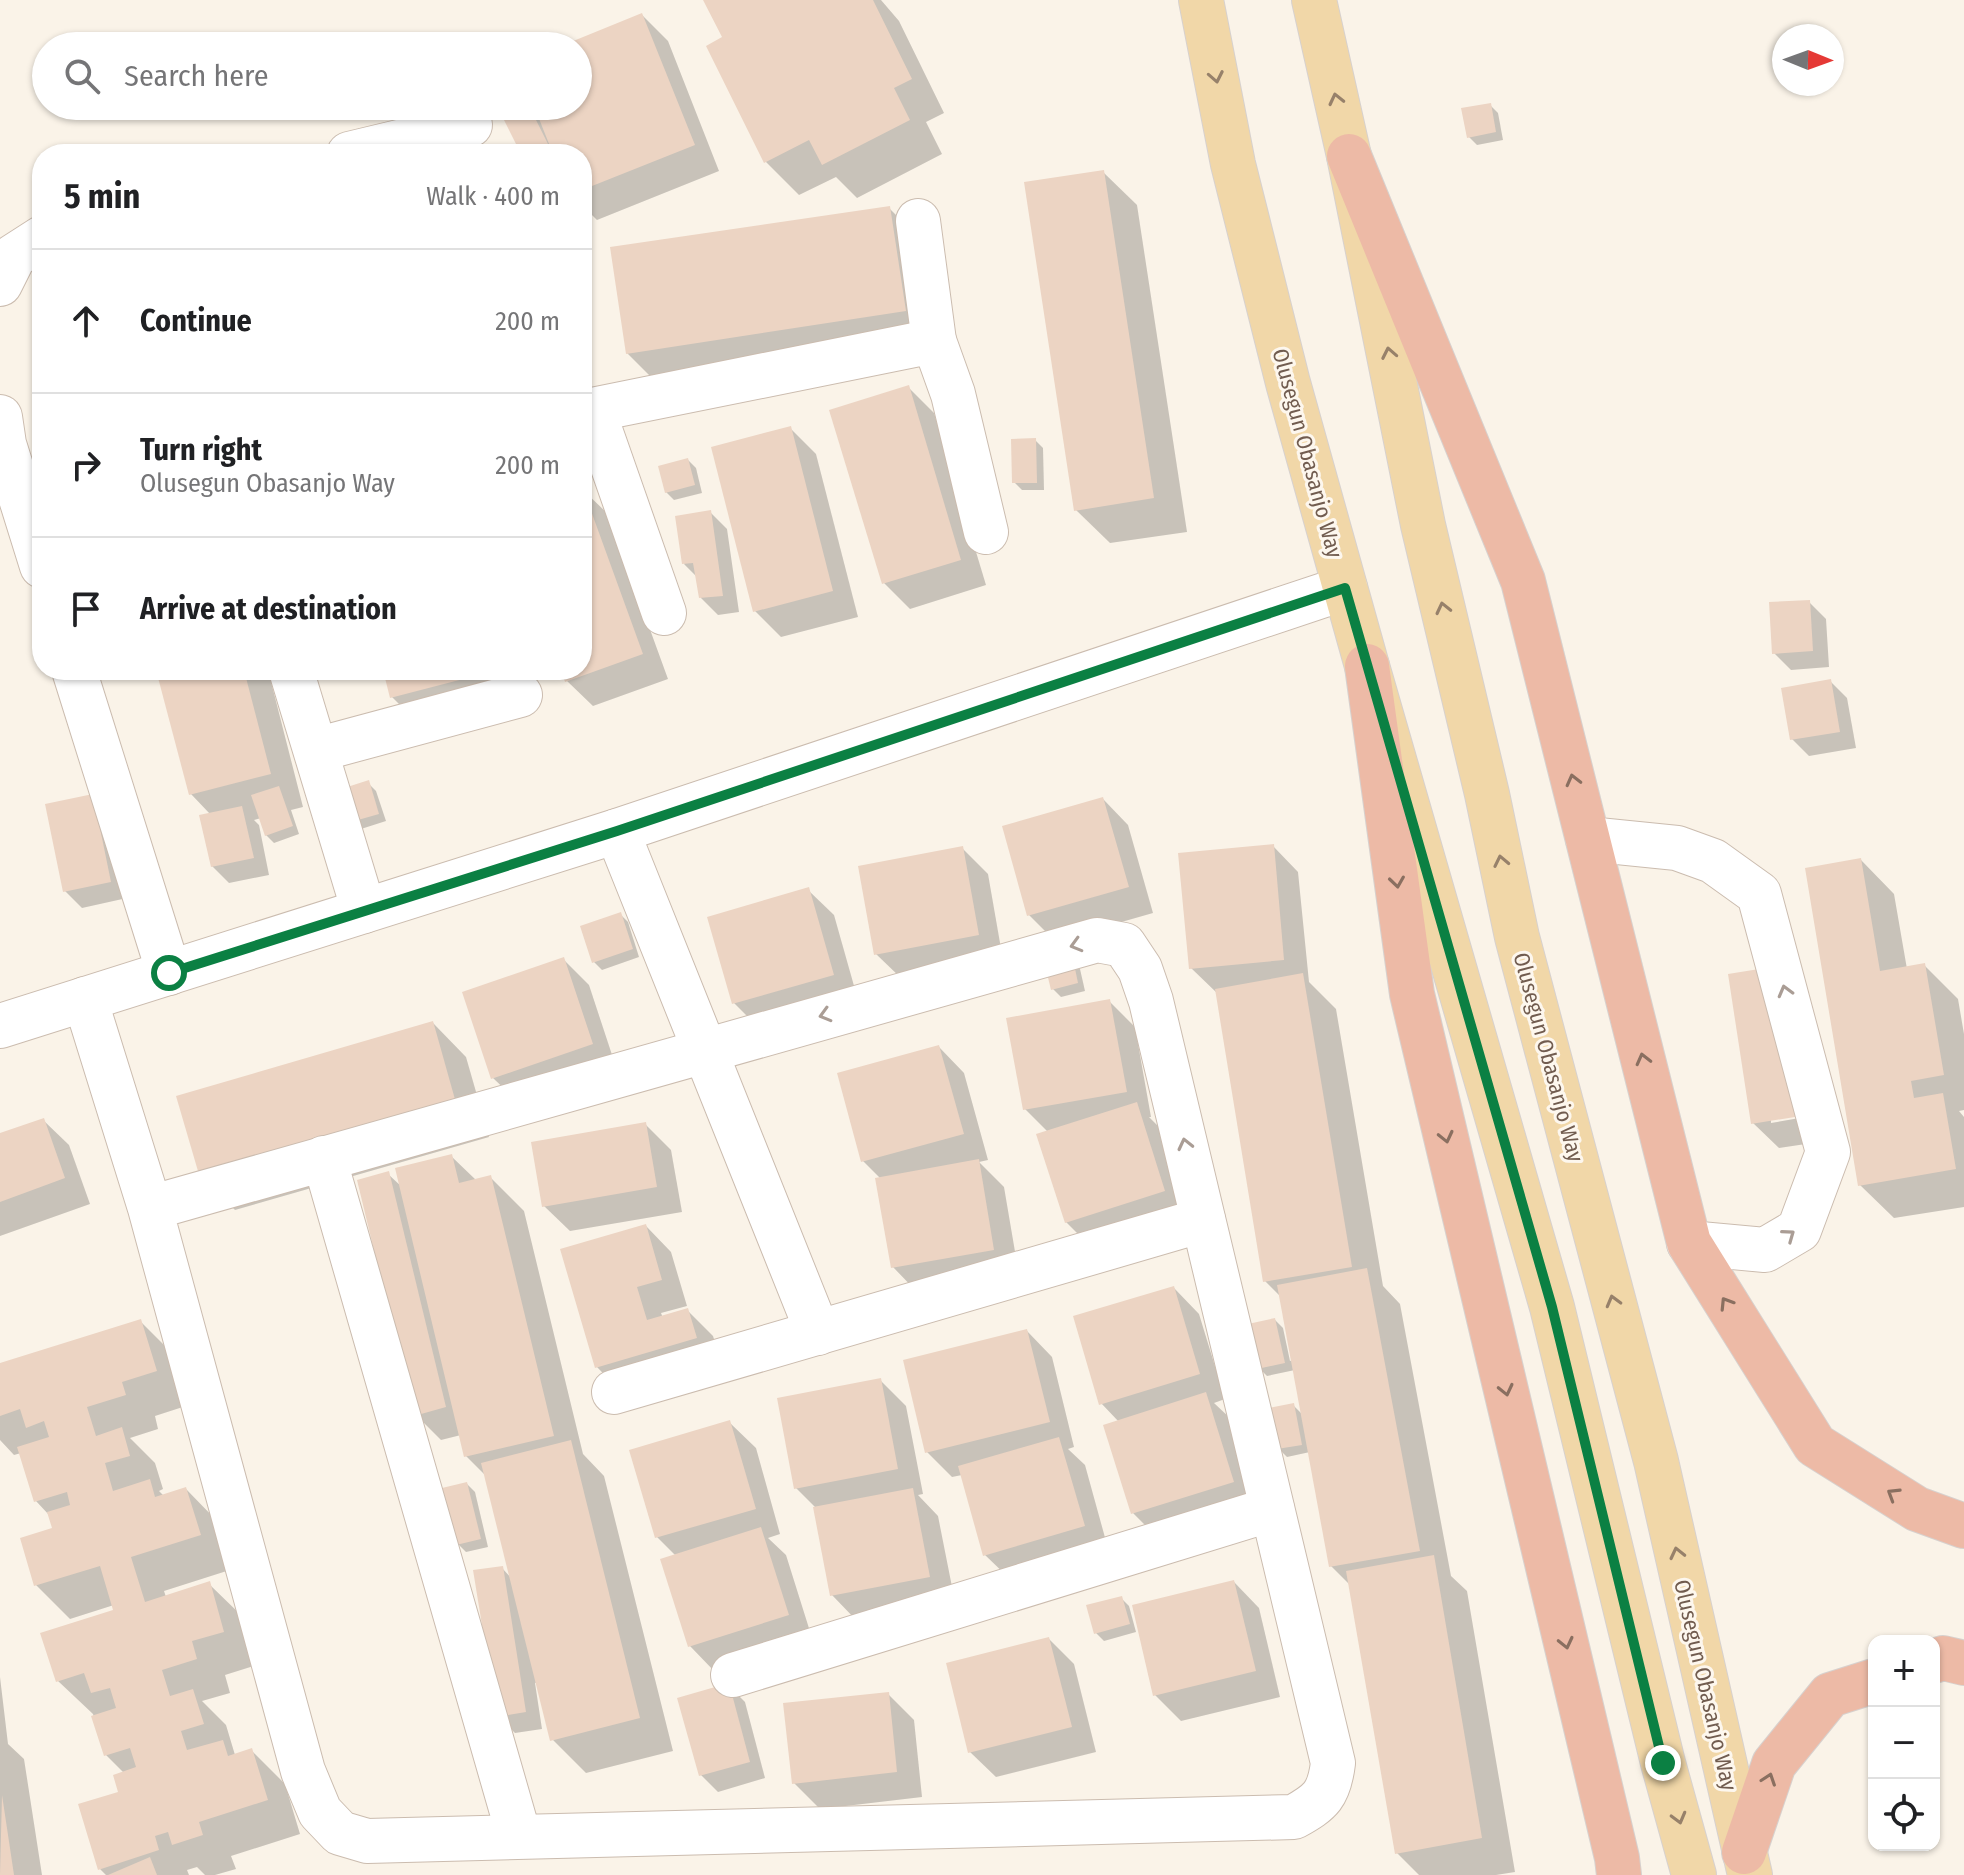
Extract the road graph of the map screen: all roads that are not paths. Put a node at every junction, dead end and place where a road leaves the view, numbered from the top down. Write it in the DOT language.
graph roads {
  1 [pos="1201,0"];
  2 [pos="1314,0"];
  3 [pos="470,125"];
  4 [pos="391,144"];
  5 [pos="1349,156"];
  6 [pos="918,221"];
  7 [pos="32,244"];
  8 [pos="0,284"];
  9 [pos="934,341"];
  10 [pos="592,410"];
  11 [pos="0,417"];
  12 [pos="592,422"];
  13 [pos="986,532"];
  14 [pos="32,534"];
  15 [pos="1345,588"];
  16 [pos="664,613"];
  17 [pos="1367,666"];
  18 [pos="77,680"];
  19 [pos="294,680"];
  20 [pos="520,695"];
  21 [pos="316,750"];
  22 [pos="617,831"];
  23 [pos="1588,839"];
  24 [pos="364,911"];
  25 [pos="169,973"];
  26 [pos="85,999"];
  27 [pos="0,1026"];
  28 [pos="705,1049"];
  29 [pos="324,1158"];
  30 [pos="150,1208"];
  31 [pos="1203,1220"];
  32 [pos="1689,1243"];
  33 [pos="818,1333"];
  34 [pos="614,1392"];
  35 [pos="1272,1509"];
  36 [pos="1964,1526"];
  37 [pos="1940,1659"];
  38 [pos="1964,1663"];
  39 [pos="733,1675"];
  40 [pos="1868,1683"];
  41 [pos="519,1836"];
  42 [pos="1747,1864"];
  43 [pos="1611,1869"];
  44 [pos="1694,1875"];
  1 -- 15 [label="main road, Olusegun Obasanjo Way, one-way"];
  5 -- 2 [label="main road, Olusegun Obasanjo Way, one-way"];
  3 -- 4 [label="street"];
  23 -- 5 [label="highway, one-way"];
  42 -- 5 [label="main road, Olusegun Obasanjo Way, one-way"];
  6 -- 9 [label="street"];
  7 -- 8 [label="street"];
  9 -- 10 [label="street"];
  9 -- 13 [label="street"];
  11 -- 14 [label="street"];
  12 -- 16 [label="street"];
  15 -- 17 [label="main road, Olusegun Obasanjo Way"];
  15 -- 22 [label="street"];
  17 -- 43 [label="highway, one-way"];
  17 -- 44 [label="main road, Olusegun Obasanjo Way, one-way"];
  18 -- 25 [label="street"];
  19 -- 21 [label="street"];
  20 -- 21 [label="street"];
  21 -- 24 [label="street"];
  22 -- 24 [label="street"];
  22 -- 28 [label="street"];
  32 -- 23 [label="highway, one-way"];
  32 -- 23 [label="street, one-way"];
  24 -- 25 [label="street"];
  25 -- 26 [label="street"];
  26 -- 27 [label="street"];
  26 -- 30 [label="street"];
  28 -- 29 [label="street"];
  31 -- 28 [label="street, one-way"];
  28 -- 33 [label="street"];
  29 -- 30 [label="street"];
  29 -- 41 [label="street"];
  30 -- 41 [label="street"];
  31 -- 33 [label="street"];
  31 -- 35 [label="street"];
  36 -- 32 [label="highway, one-way"];
  33 -- 34 [label="street"];
  35 -- 39 [label="street"];
  35 -- 41 [label="street"];
  37 -- 38 [label="highway"];
  42 -- 40 [label="highway, one-way"];
}
